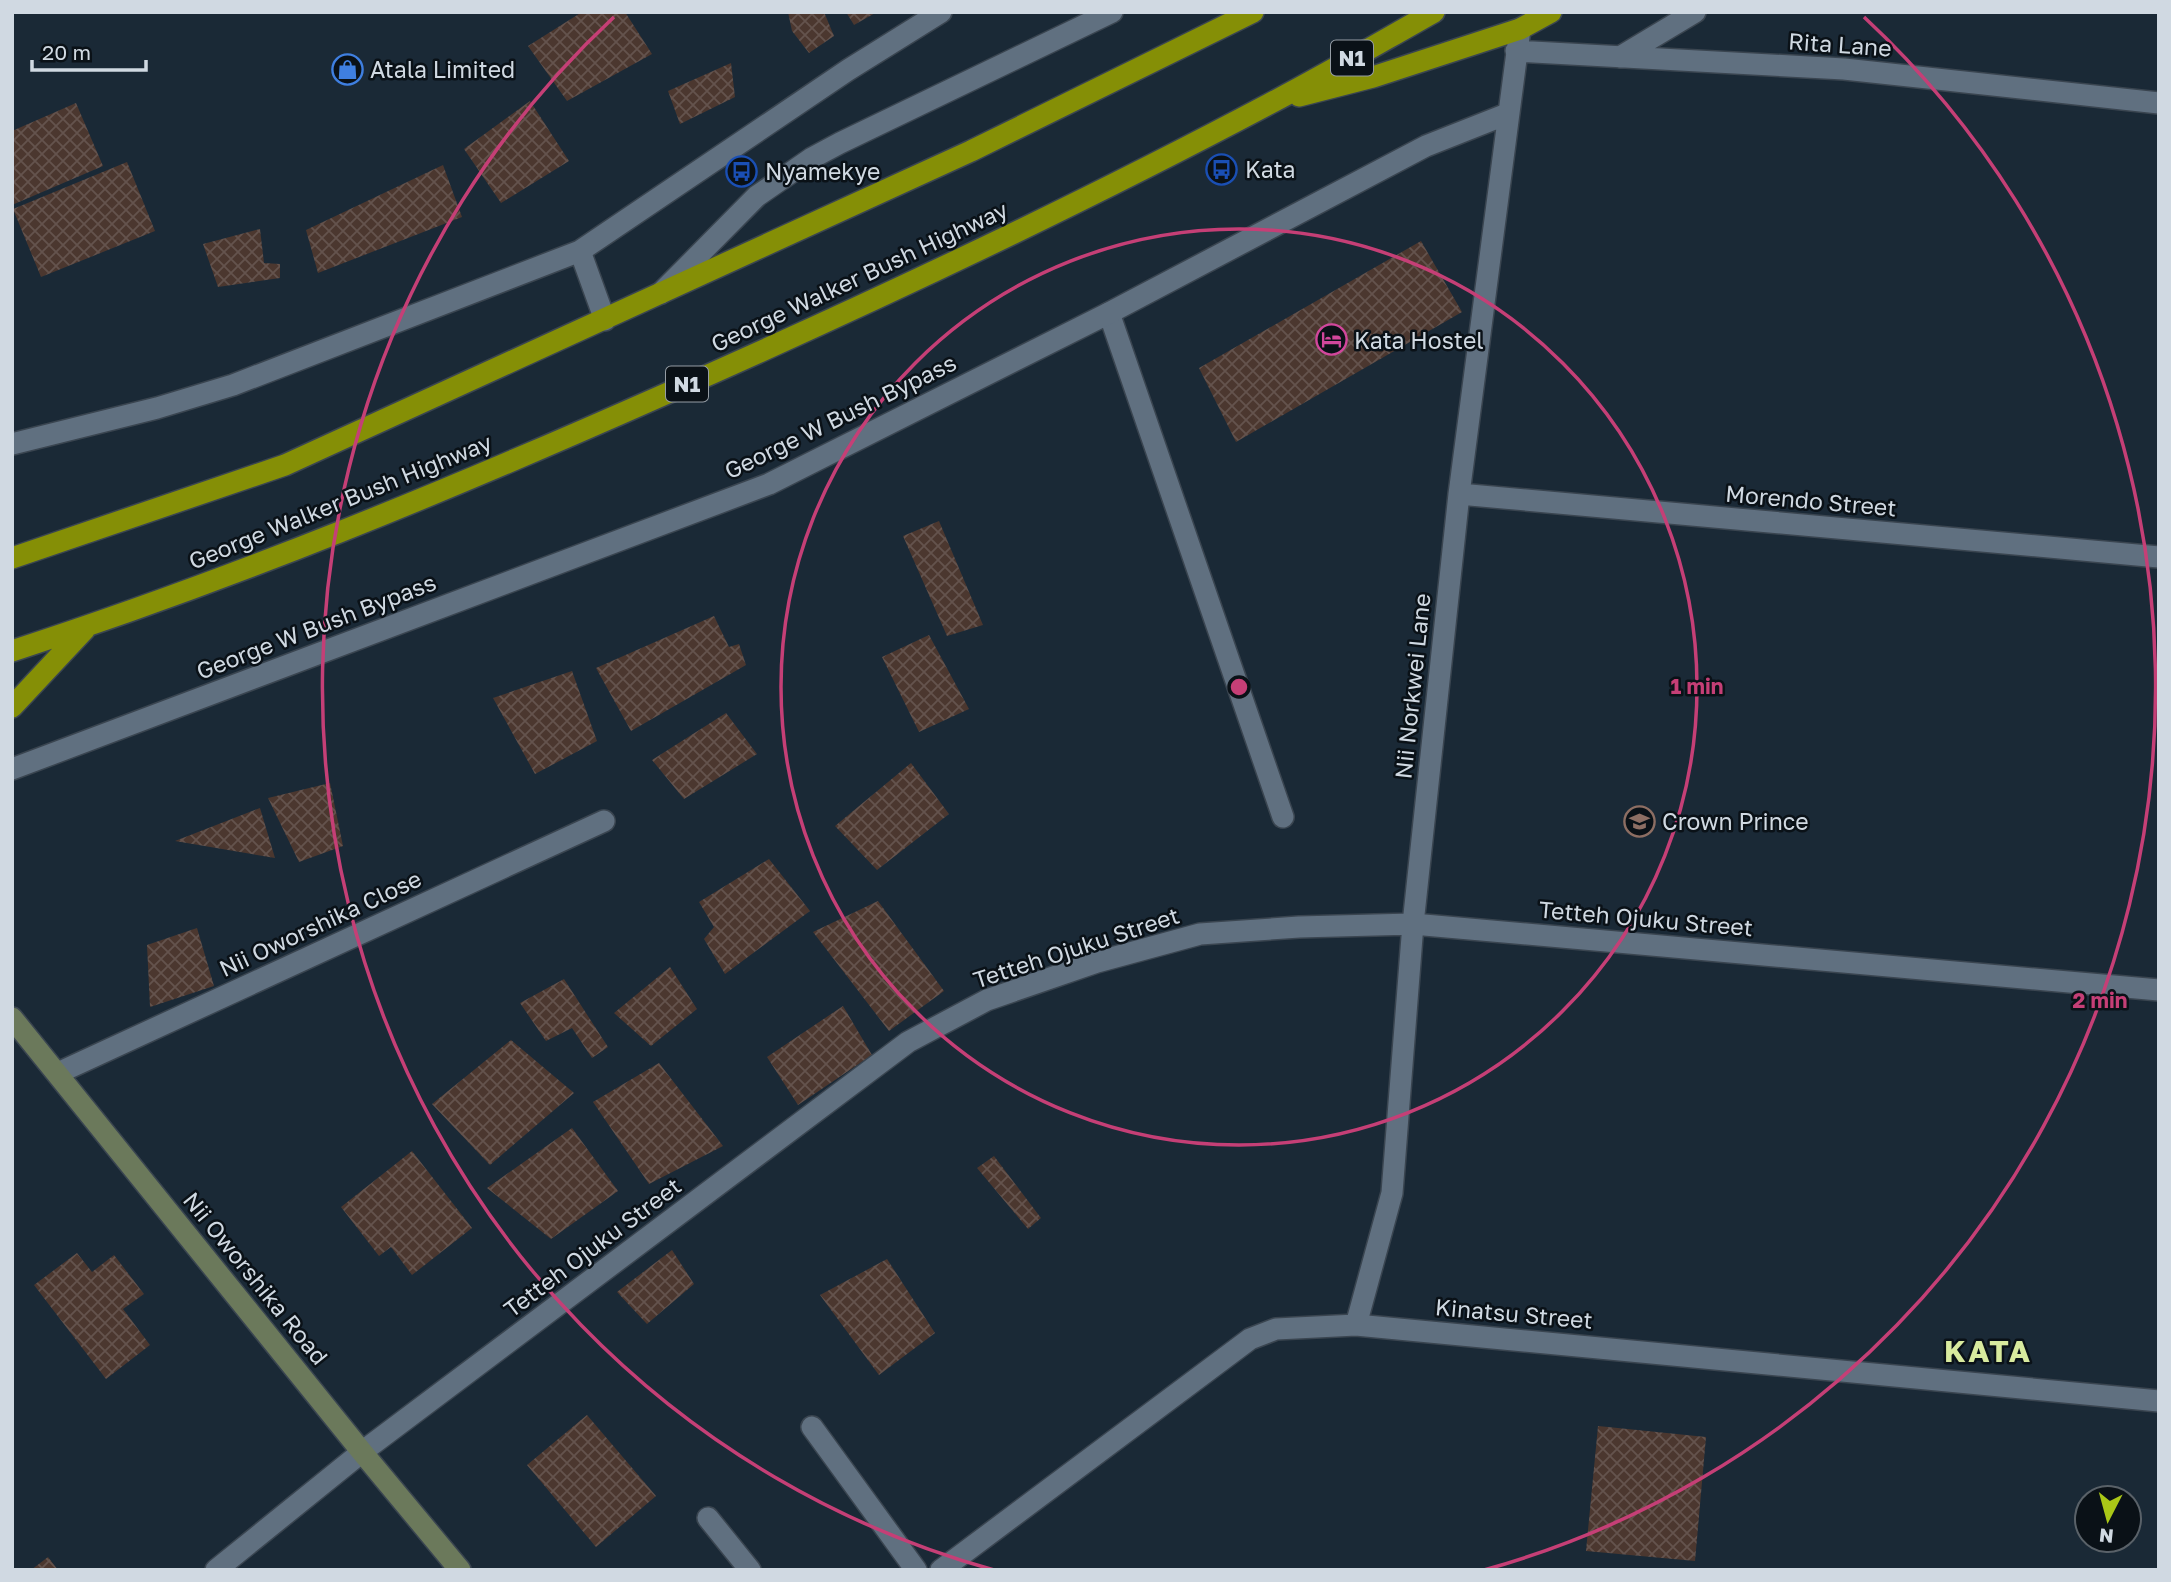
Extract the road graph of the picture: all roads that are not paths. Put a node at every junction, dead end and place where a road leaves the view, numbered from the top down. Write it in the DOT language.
graph roads {
  1 [pos="941,12"];
  2 [pos="1112,12"];
  3 [pos="1253,12"];
  4 [pos="1434,12"];
  5 [pos="1551,12"];
  6 [pos="1695,12"];
  7 [pos="1520,29"];
  8 [pos="1516,51"];
  9 [pos="1620,57"];
  10 [pos="2159,103"];
  11 [pos="1270,104"];
  12 [pos="1507,114"];
  13 [pos="580,251"];
  14 [pos="659,295"];
  15 [pos="1109,313"];
  16 [pos="606,320"];
  17 [pos="12,444"];
  18 [pos="1459,494"];
  19 [pos="2159,557"];
  20 [pos="12,558"];
  21 [pos="87,626"];
  22 [pos="12,651"];
  23 [pos="12,706"];
  24 [pos="12,769"];
  25 [pos="1283,817"];
  26 [pos="604,821"];
  27 [pos="1413,924"];
  28 [pos="2159,990"];
  29 [pos="12,1018"];
  30 [pos="58,1073"];
  31 [pos="1356,1325"];
  32 [pos="2159,1401"];
  33 [pos="812,1427"];
  34 [pos="362,1452"];
  35 [pos="708,1518"];
  36 [pos="216,1570"];
  37 [pos="460,1570"];
  38 [pos="750,1570"];
  39 [pos="916,1570"];
  40 [pos="940,1570"];
  1 -- 13 [label="street"];
  2 -- 14 [label="street"];
  3 -- 14 [label="highway"];
  4 -- 11 [label="highway, George Walker Bush Highway / N1"];
  5 -- 7 [label="highway"];
  6 -- 9 [label="street"];
  7 -- 8 [label="street, Nii Norkwei Lane"];
  7 -- 11 [label="highway"];
  8 -- 9 [label="street, Rita Lane"];
  8 -- 12 [label="street, Nii Norkwei Lane"];
  9 -- 10 [label="street, Rita Lane"];
  11 -- 21 [label="highway, George Walker Bush Highway / N1"];
  12 -- 15 [label="street, George W Bush Bypass"];
  12 -- 18 [label="street, Nii Norkwei Lane"];
  13 -- 16 [label="street"];
  13 -- 17 [label="street"];
  14 -- 16 [label="highway"];
  15 -- 24 [label="street, George W Bush Bypass"];
  15 -- 25 [label="street"];
  16 -- 20 [label="highway"];
  18 -- 19 [label="street, Morendo Street"];
  18 -- 27 [label="street, Nii Norkwei Lane"];
  21 -- 22 [label="highway, George Walker Bush Highway / N1"];
  21 -- 23 [label="highway"];
  26 -- 30 [label="street, Nii Oworshika Close"];
  27 -- 28 [label="street, Tetteh Ojuku Street"];
  27 -- 31 [label="street, Nii Norkwei Lane"];
  27 -- 34 [label="street, Tetteh Ojuku Street"];
  29 -- 30 [label="street, Nii Oworshika Road"];
  30 -- 34 [label="street, Nii Oworshika Road"];
  31 -- 32 [label="street, Kinatsu Street"];
  31 -- 40 [label="street, Kinatsu Street"];
  33 -- 39 [label="street"];
  34 -- 36 [label="street, Tetteh Ojuku Street"];
  34 -- 37 [label="street, Nii Oworshika Road"];
  35 -- 38 [label="street"];
}
